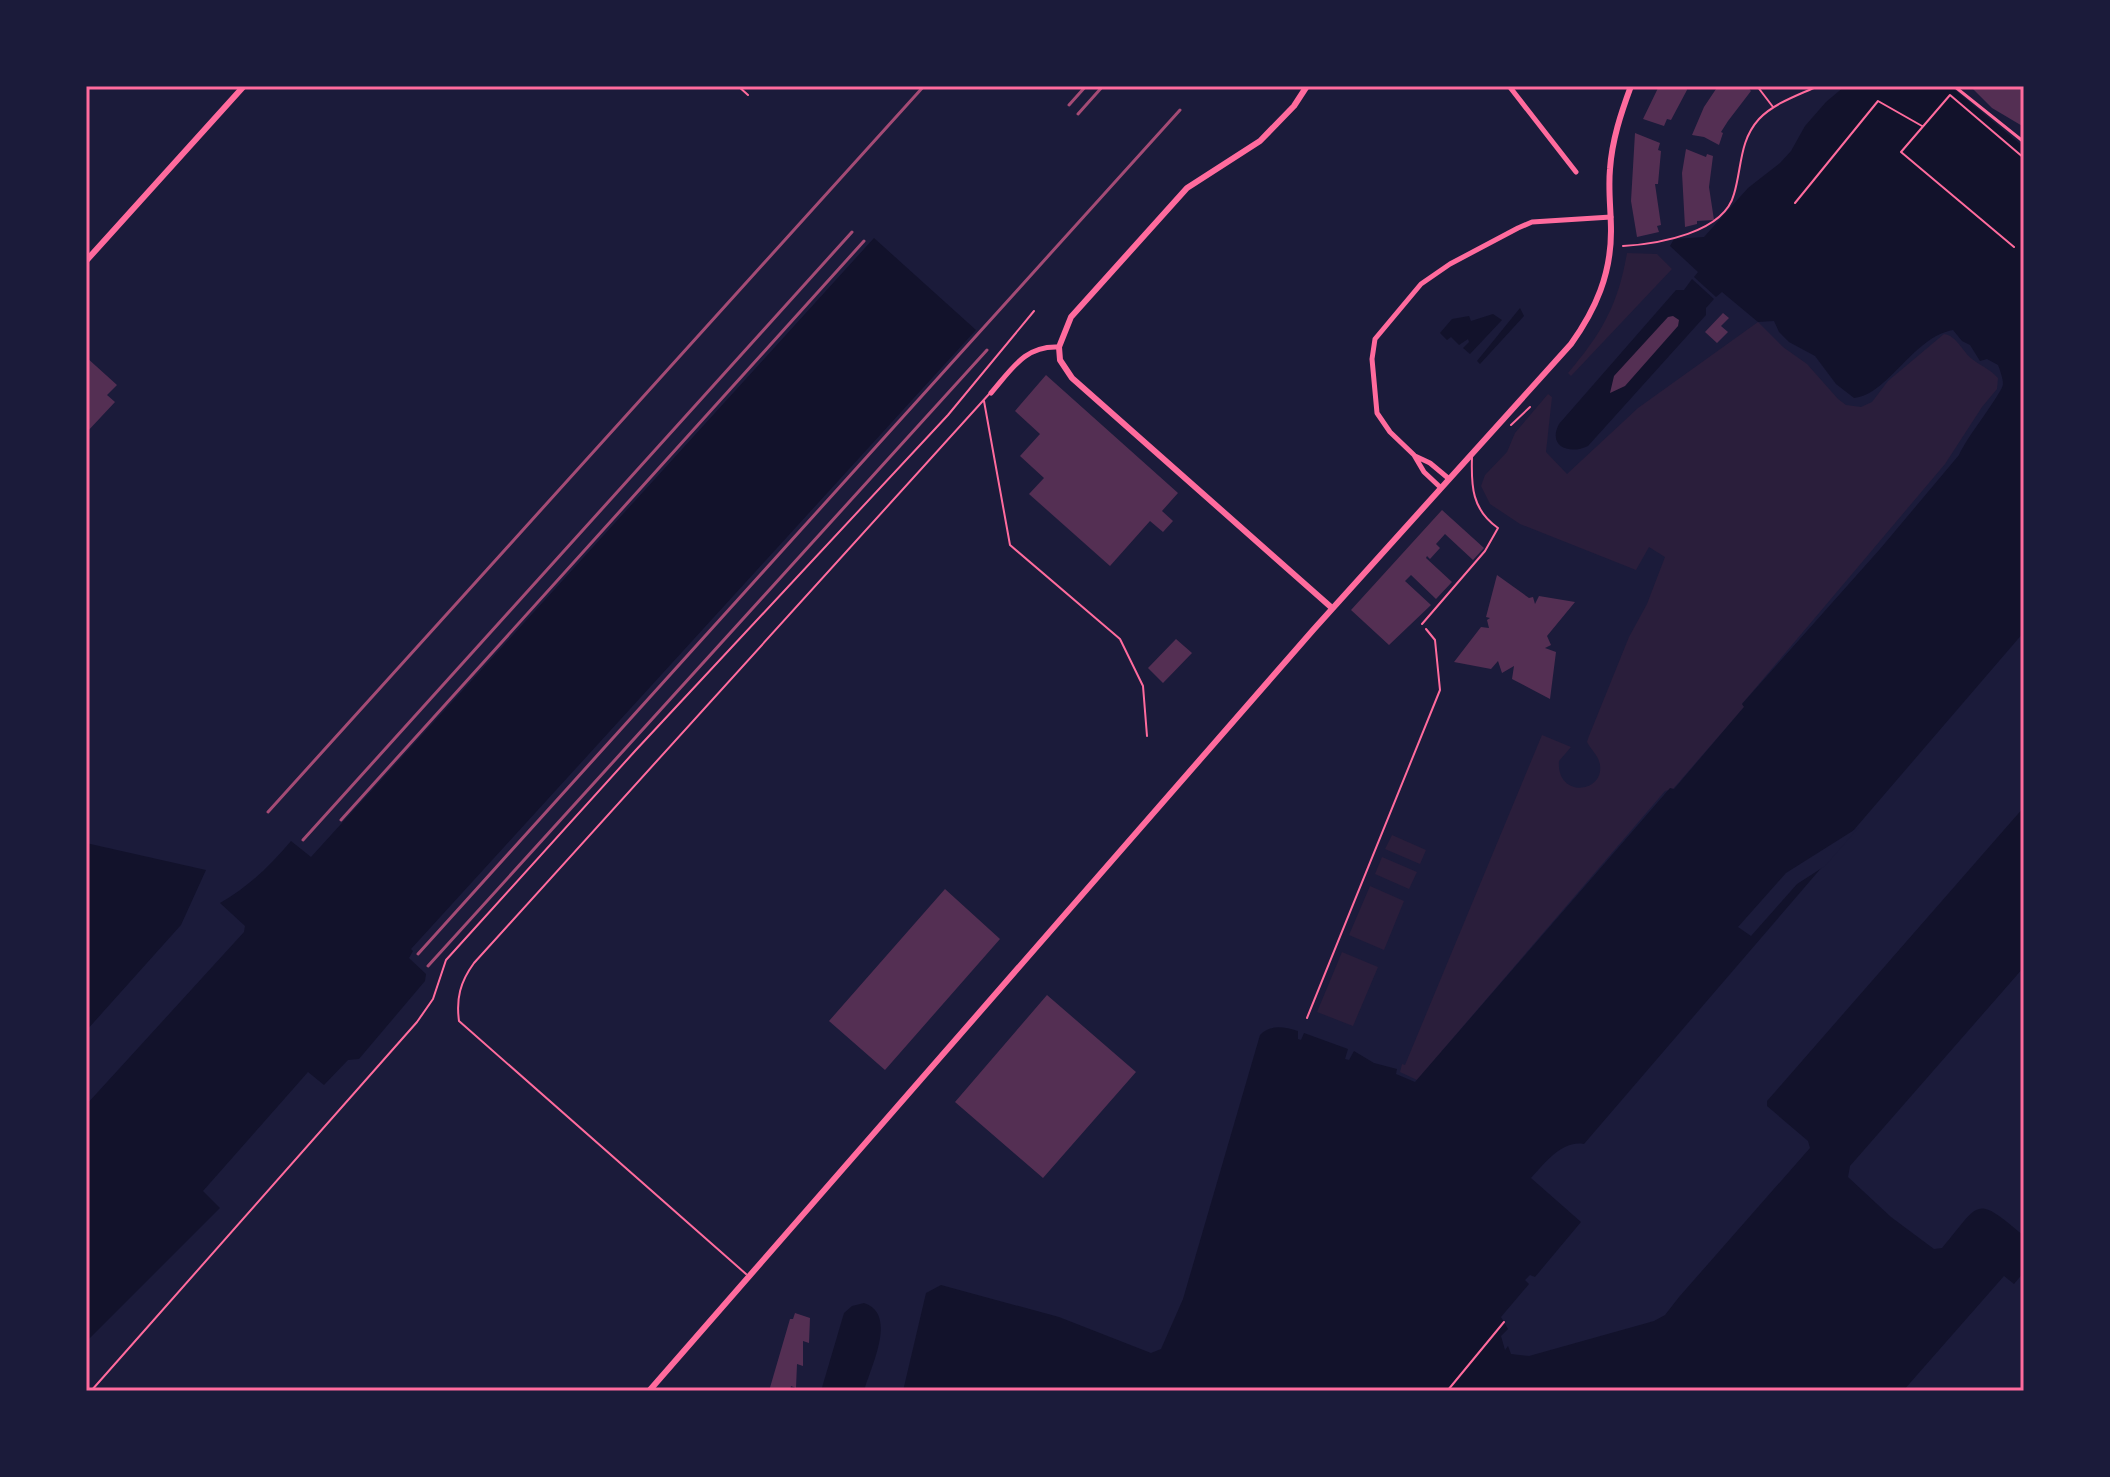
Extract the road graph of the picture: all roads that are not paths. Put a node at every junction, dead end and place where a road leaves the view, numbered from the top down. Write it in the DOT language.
graph roads {
  1 [pos="244,86"];
  2 [pos="738,86"];
  3 [pos="1307,86"];
  4 [pos="1509,86"];
  5 [pos="1631,86"];
  6 [pos="1954,86"];
  7 [pos="748,95"];
  8 [pos="2024,142"];
  9 [pos="1576,172"];
  10 [pos="1611,217"];
  11 [pos="86,261"];
  12 [pos="1034,311"];
  13 [pos="1059,347"];
  14 [pos="991,393"];
  15 [pos="984,400"];
  16 [pos="1472,452"];
  17 [pos="1414,455"];
  18 [pos="1448,478"];
  19 [pos="1440,487"];
  20 [pos="1332,608"];
  21 [pos="1422,624"];
  22 [pos="1147,736"];
  23 [pos="749,1277"];
  24 [pos="91,1391"];
  25 [pos="649,1391"];
  1 -- 11 [label="street"];
  2 -- 7 [label="lane"];
  3 -- 13 [label="street"];
  4 -- 9 [label="street"];
  5 -- 10 [label="street"];
  6 -- 8 [label="street"];
  10 -- 16 [label="street"];
  10 -- 17 [label="street"];
  12 -- 24 [label="lane"];
  13 -- 14 [label="street"];
  13 -- 20 [label="street"];
  14 -- 15 [label="lane"];
  15 -- 22 [label="lane"];
  15 -- 23 [label="lane"];
  16 -- 18 [label="street"];
  16 -- 21 [label="lane"];
  17 -- 18 [label="street"];
  17 -- 19 [label="street"];
  18 -- 19 [label="street"];
  19 -- 20 [label="street"];
  20 -- 23 [label="street"];
  23 -- 25 [label="street"];
}
